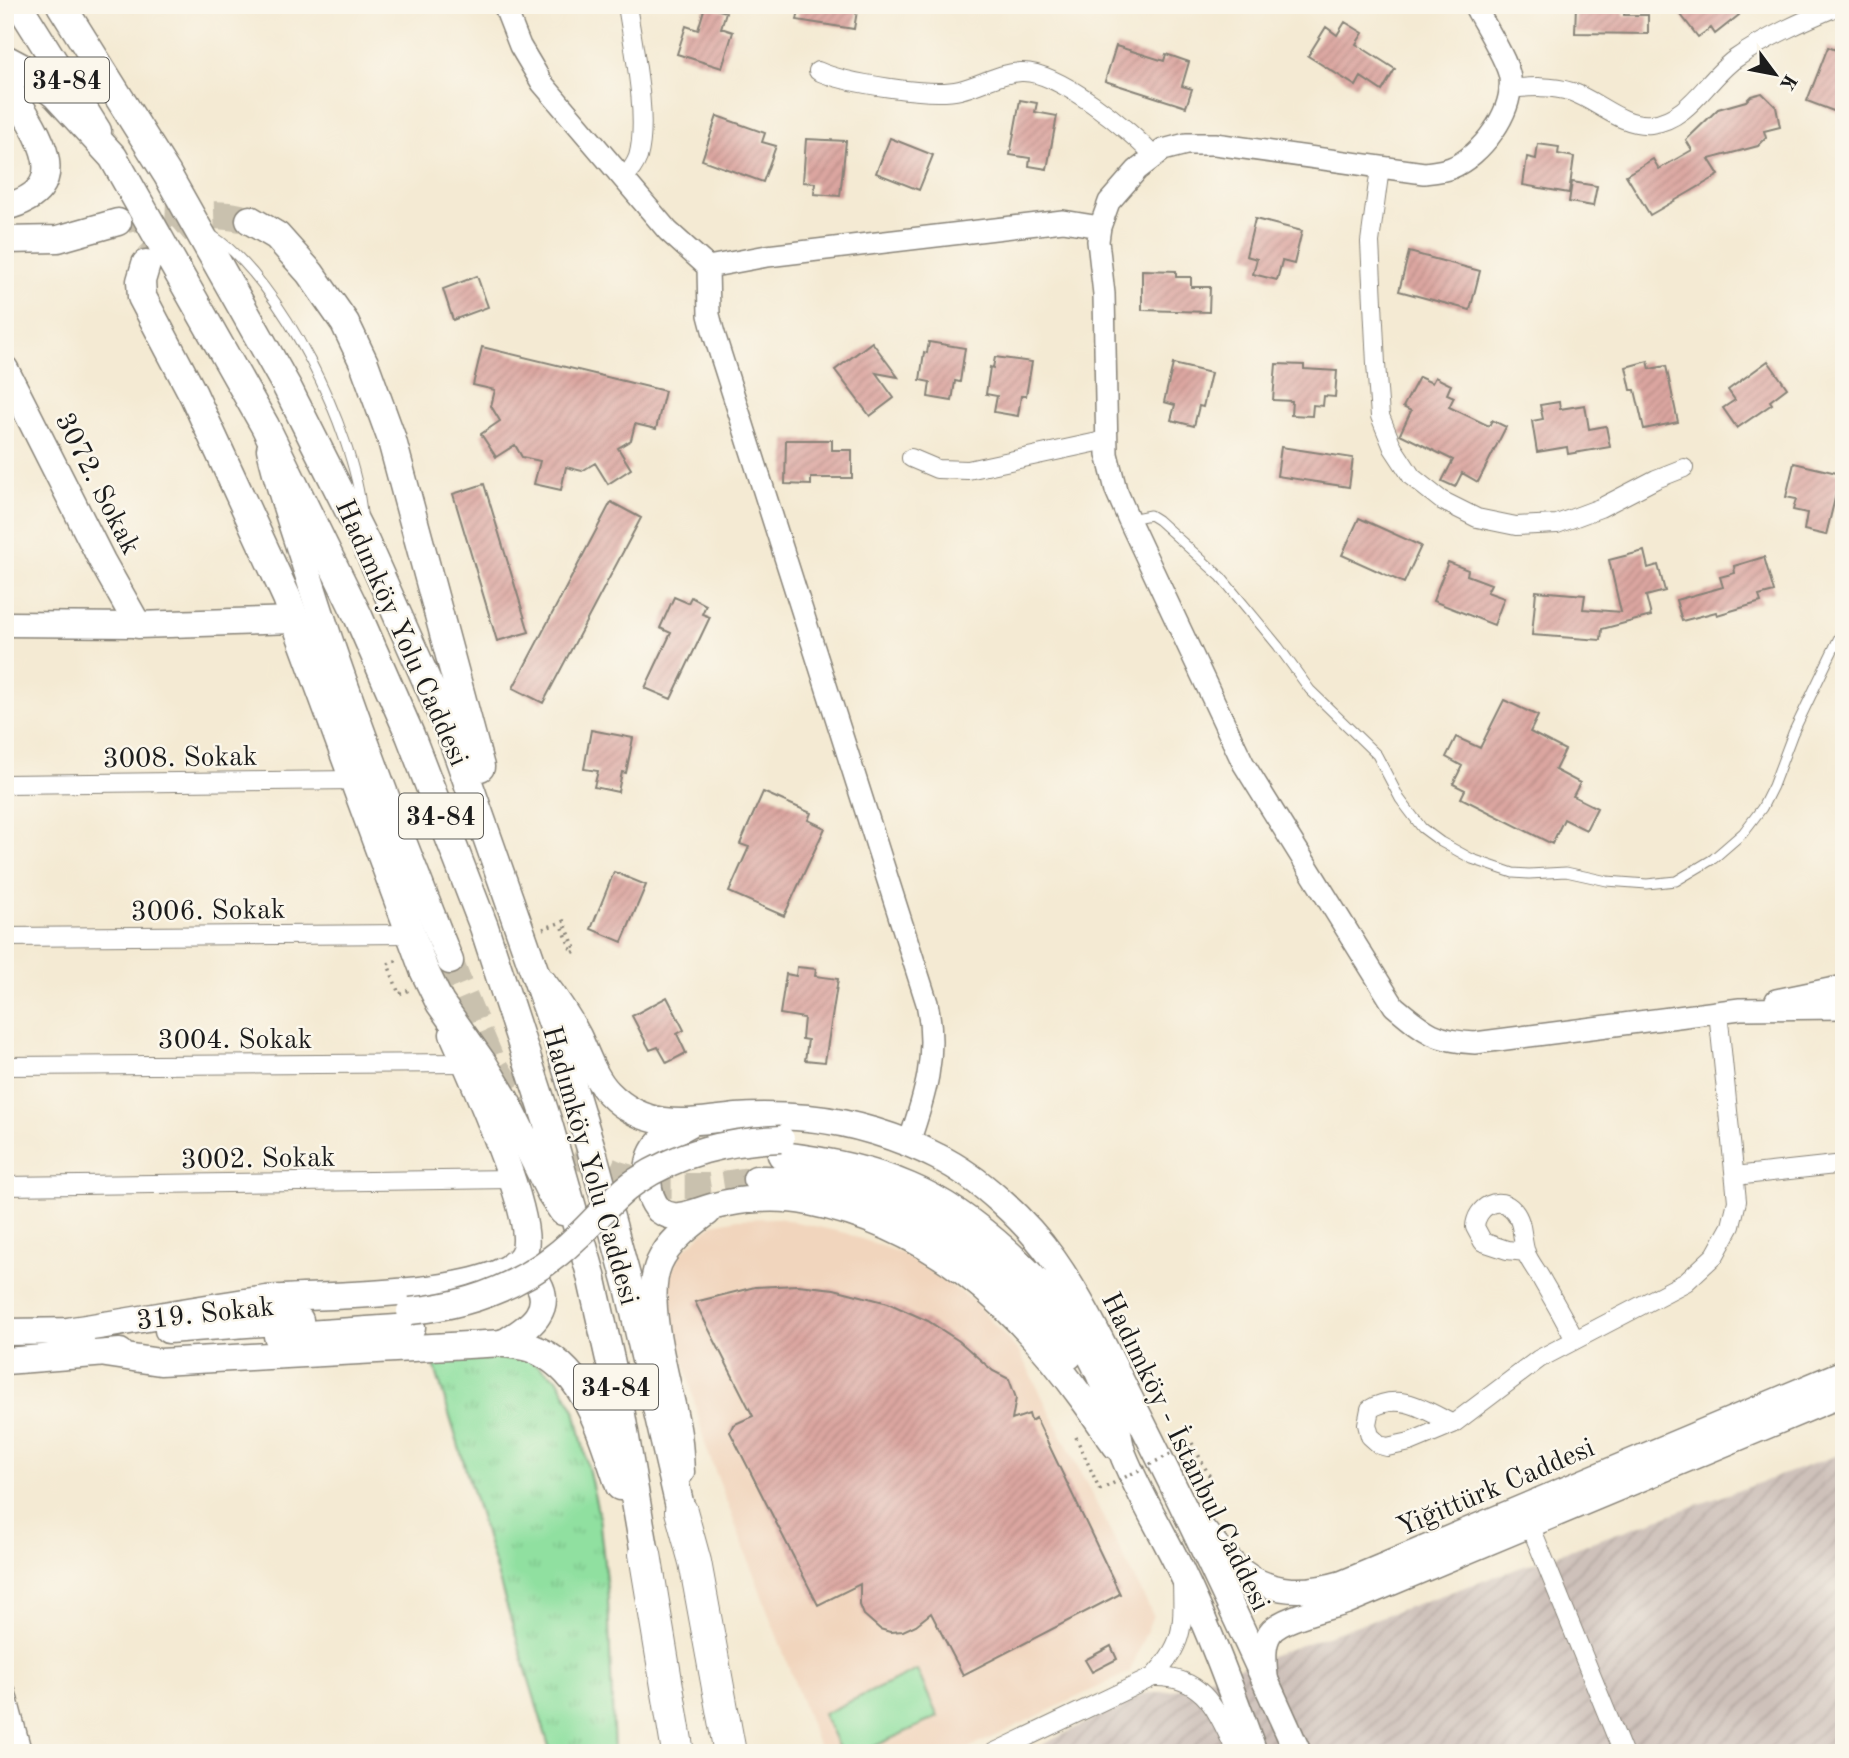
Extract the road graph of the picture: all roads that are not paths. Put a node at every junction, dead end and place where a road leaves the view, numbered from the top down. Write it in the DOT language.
graph roads {
  1 [pos="19,5"];
  2 [pos="61,5"];
  3 [pos="504,5"];
  4 [pos="627,5"];
  5 [pos="1474,5"];
  6 [pos="1841,5"];
  7 [pos="5,59"];
  8 [pos="818,71"];
  9 [pos="5,83"];
  10 [pos="1508,89"];
  11 [pos="113,157"];
  12 [pos="1154,157"];
  13 [pos="1380,168"];
  14 [pos="623,179"];
  15 [pos="5,207"];
  16 [pos="250,220"];
  17 [pos="118,222"];
  18 [pos="1100,226"];
  19 [pos="5,240"];
  20 [pos="156,256"];
  21 [pos="708,267"];
  22 [pos="5,369"];
  23 [pos="265,426"];
  24 [pos="1107,440"];
  25 [pos="911,458"];
  26 [pos="1684,468"];
  27 [pos="1129,520"];
  28 [pos="296,620"];
  29 [pos="5,624"];
  30 [pos="138,625"];
  31 [pos="1844,627"];
  32 [pos="355,780"];
  33 [pos="5,784"];
  34 [pos="490,846"];
  35 [pos="410,934"];
  36 [pos="5,937"];
  37 [pos="450,961"];
  38 [pos="535,972"];
  39 [pos="1844,986"];
  40 [pos="440,1003"];
  41 [pos="1844,1008"];
  42 [pos="1740,1009"];
  43 [pos="1718,1012"];
  44 [pos="466,1063"];
  45 [pos="5,1066"];
  46 [pos="695,1122"];
  47 [pos="908,1145"];
  48 [pos="781,1147"];
  49 [pos="1844,1164"];
  50 [pos="1735,1176"];
  51 [pos="512,1179"];
  52 [pos="757,1179"];
  53 [pos="5,1186"];
  54 [pos="714,1206"];
  55 [pos="576,1223"];
  56 [pos="1526,1252"];
  57 [pos="513,1265"];
  58 [pos="1069,1286"];
  59 [pos="411,1319"];
  60 [pos="67,1331"];
  61 [pos="5,1332"];
  62 [pos="1575,1340"];
  63 [pos="504,1343"];
  64 [pos="106,1354"];
  65 [pos="5,1361"];
  66 [pos="1844,1372"];
  67 [pos="1844,1394"];
  68 [pos="1453,1424"];
  69 [pos="1123,1455"];
  70 [pos="681,1511"];
  71 [pos="1187,1512"];
  72 [pos="1530,1525"];
  73 [pos="645,1554"];
  74 [pos="1182,1572"];
  75 [pos="1286,1589"];
  76 [pos="1290,1621"];
  77 [pos="1153,1677"];
  78 [pos="1266,1683"];
  79 [pos="5,1693"];
  80 [pos="21,1753"];
  81 [pos="678,1753"];
  82 [pos="730,1753"];
  83 [pos="993,1753"];
  84 [pos="1237,1753"];
  85 [pos="1254,1753"];
  86 [pos="1298,1753"];
  87 [pos="1623,1753"];
  1 -- 11 [label="main road, 34-84"];
  2 -- 34 [label="highway, Hadımköy Yolu Caddesi / 34-84"];
  3 -- 14 [label="street"];
  4 -- 14 [label="street"];
  5 -- 10 [label="street"];
  6 -- 10 [label="street"];
  7 -- 11 [label="highway"];
  8 -- 12 [label="street"];
  9 -- 15 [label="main road"];
  10 -- 13 [label="street"];
  11 -- 20 [label="highway, 34-84"];
  12 -- 13 [label="street"];
  12 -- 18 [label="street"];
  13 -- 26 [label="street"];
  14 -- 21 [label="street"];
  16 -- 34 [label="highway"];
  17 -- 19 [label="main road"];
  18 -- 21 [label="street"];
  18 -- 24 [label="street"];
  20 -- 23 [label="highway, Hadımköy Yolu Caddesi / 34-84"];
  20 -- 28 [label="highway"];
  21 -- 47 [label="street"];
  22 -- 30 [label="main road, 3072. Sokak"];
  23 -- 37 [label="main road"];
  23 -- 55 [label="highway, Hadımköy Yolu Caddesi / 34-84"];
  24 -- 25 [label="street"];
  24 -- 27 [label="street"];
  27 -- 31 [label="lane"];
  27 -- 43 [label="street"];
  28 -- 30 [label="main road"];
  28 -- 32 [label="highway"];
  29 -- 30 [label="main road"];
  32 -- 33 [label="street, 3008. Sokak"];
  32 -- 35 [label="highway"];
  34 -- 38 [label="highway, Hadımköy Yolu Caddesi / 34-84"];
  35 -- 36 [label="street, 3006. Sokak"];
  35 -- 40 [label="highway"];
  38 -- 46 [label="main road"];
  38 -- 70 [label="highway, Hadımköy Yolu Caddesi / 34-84"];
  39 -- 42 [label="street"];
  40 -- 44 [label="main road"];
  40 -- 55 [label="highway"];
  41 -- 42 [label="street"];
  42 -- 43 [label="street"];
  43 -- 50 [label="street"];
  44 -- 45 [label="street, 3004. Sokak"];
  44 -- 51 [label="main road"];
  46 -- 47 [label="main road"];
  46 -- 54 [label="main road"];
  47 -- 58 [label="main road"];
  48 -- 58 [label="main road, Hadımköy - İstanbul Caddesi"];
  48 -- 59 [label="main road"];
  48 -- 69 [label="main road, Hadımköy - İstanbul Caddesi"];
  49 -- 50 [label="street"];
  50 -- 62 [label="street"];
  51 -- 53 [label="street, 3002. Sokak"];
  51 -- 57 [label="main road"];
  52 -- 69 [label="main road"];
  54 -- 69 [label="main road"];
  54 -- 70 [label="main road"];
  55 -- 73 [label="highway, Hadımköy Yolu Caddesi / 34-84"];
  56 -- 62 [label="street"];
  57 -- 60 [label="main road"];
  57 -- 63 [label="main road"];
  58 -- 71 [label="main road, Hadımköy - İstanbul Caddesi"];
  59 -- 60 [label="main road, 319. Sokak"];
  59 -- 64 [label="main road, 319. Sokak"];
  60 -- 61 [label="main road, 319. Sokak"];
  62 -- 68 [label="street"];
  63 -- 64 [label="main road"];
  63 -- 73 [label="highway"];
  64 -- 65 [label="main road, 319. Sokak"];
  66 -- 75 [label="main road, Yiğittürk Caddesi"];
  67 -- 72 [label="main road, Yiğittürk Caddesi"];
  69 -- 74 [label="main road, Hadımköy - İstanbul Caddesi"];
  70 -- 82 [label="highway"];
  71 -- 75 [label="main road, Yiğittürk Caddesi"];
  71 -- 78 [label="main road, Hadımköy - İstanbul Caddesi"];
  72 -- 76 [label="main road, Yiğittürk Caddesi"];
  72 -- 87 [label="street"];
  73 -- 81 [label="highway"];
  74 -- 77 [label="street"];
  74 -- 85 [label="main road, Hadımköy - İstanbul Caddesi"];
  75 -- 76 [label="main road"];
  76 -- 78 [label="main road, Yiğittürk Caddesi"];
  77 -- 83 [label="street"];
  77 -- 84 [label="street"];
  78 -- 86 [label="main road, Hadımköy - İstanbul Caddesi"];
  79 -- 80 [label="street"];
}
